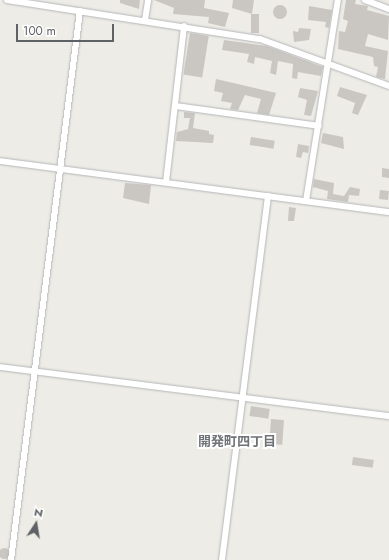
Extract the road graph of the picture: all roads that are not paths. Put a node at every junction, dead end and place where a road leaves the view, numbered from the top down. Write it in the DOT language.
graph roads {
  1 [pos="7,0"];
  2 [pos="148,0"];
  3 [pos="338,0"];
  4 [pos="365,0"];
  5 [pos="39,2"];
  6 [pos="379,2"];
  7 [pos="389,9"];
  8 [pos="80,11"];
  9 [pos="145,20"];
  10 [pos="184,26"];
  11 [pos="330,64"];
  12 [pos="389,86"];
  13 [pos="175,106"];
  14 [pos="319,126"];
  15 [pos="0,161"];
  16 [pos="59,169"];
  17 [pos="166,182"];
  18 [pos="268,196"];
  19 [pos="306,201"];
  20 [pos="389,212"];
  21 [pos="0,367"];
  22 [pos="34,371"];
  23 [pos="242,398"];
  24 [pos="389,416"];
  25 [pos="11,560"];
  26 [pos="222,560"];
  1 -- 5 [label="street"];
  2 -- 9 [label="street"];
  3 -- 11 [label="street"];
  4 -- 6 [label="street"];
  5 -- 8 [label="street"];
  6 -- 7 [label="street"];
  8 -- 9 [label="street"];
  8 -- 16 [label="street"];
  9 -- 10 [label="street"];
  10 -- 11 [label="street"];
  10 -- 13 [label="street"];
  11 -- 12 [label="street"];
  11 -- 14 [label="street"];
  13 -- 14 [label="street"];
  13 -- 17 [label="street"];
  14 -- 19 [label="street"];
  15 -- 16 [label="street"];
  16 -- 17 [label="street"];
  16 -- 22 [label="street"];
  17 -- 18 [label="street"];
  18 -- 19 [label="street"];
  18 -- 23 [label="street"];
  19 -- 20 [label="street"];
  21 -- 22 [label="street"];
  22 -- 23 [label="street"];
  22 -- 25 [label="street"];
  23 -- 24 [label="street"];
  23 -- 26 [label="street"];
}
